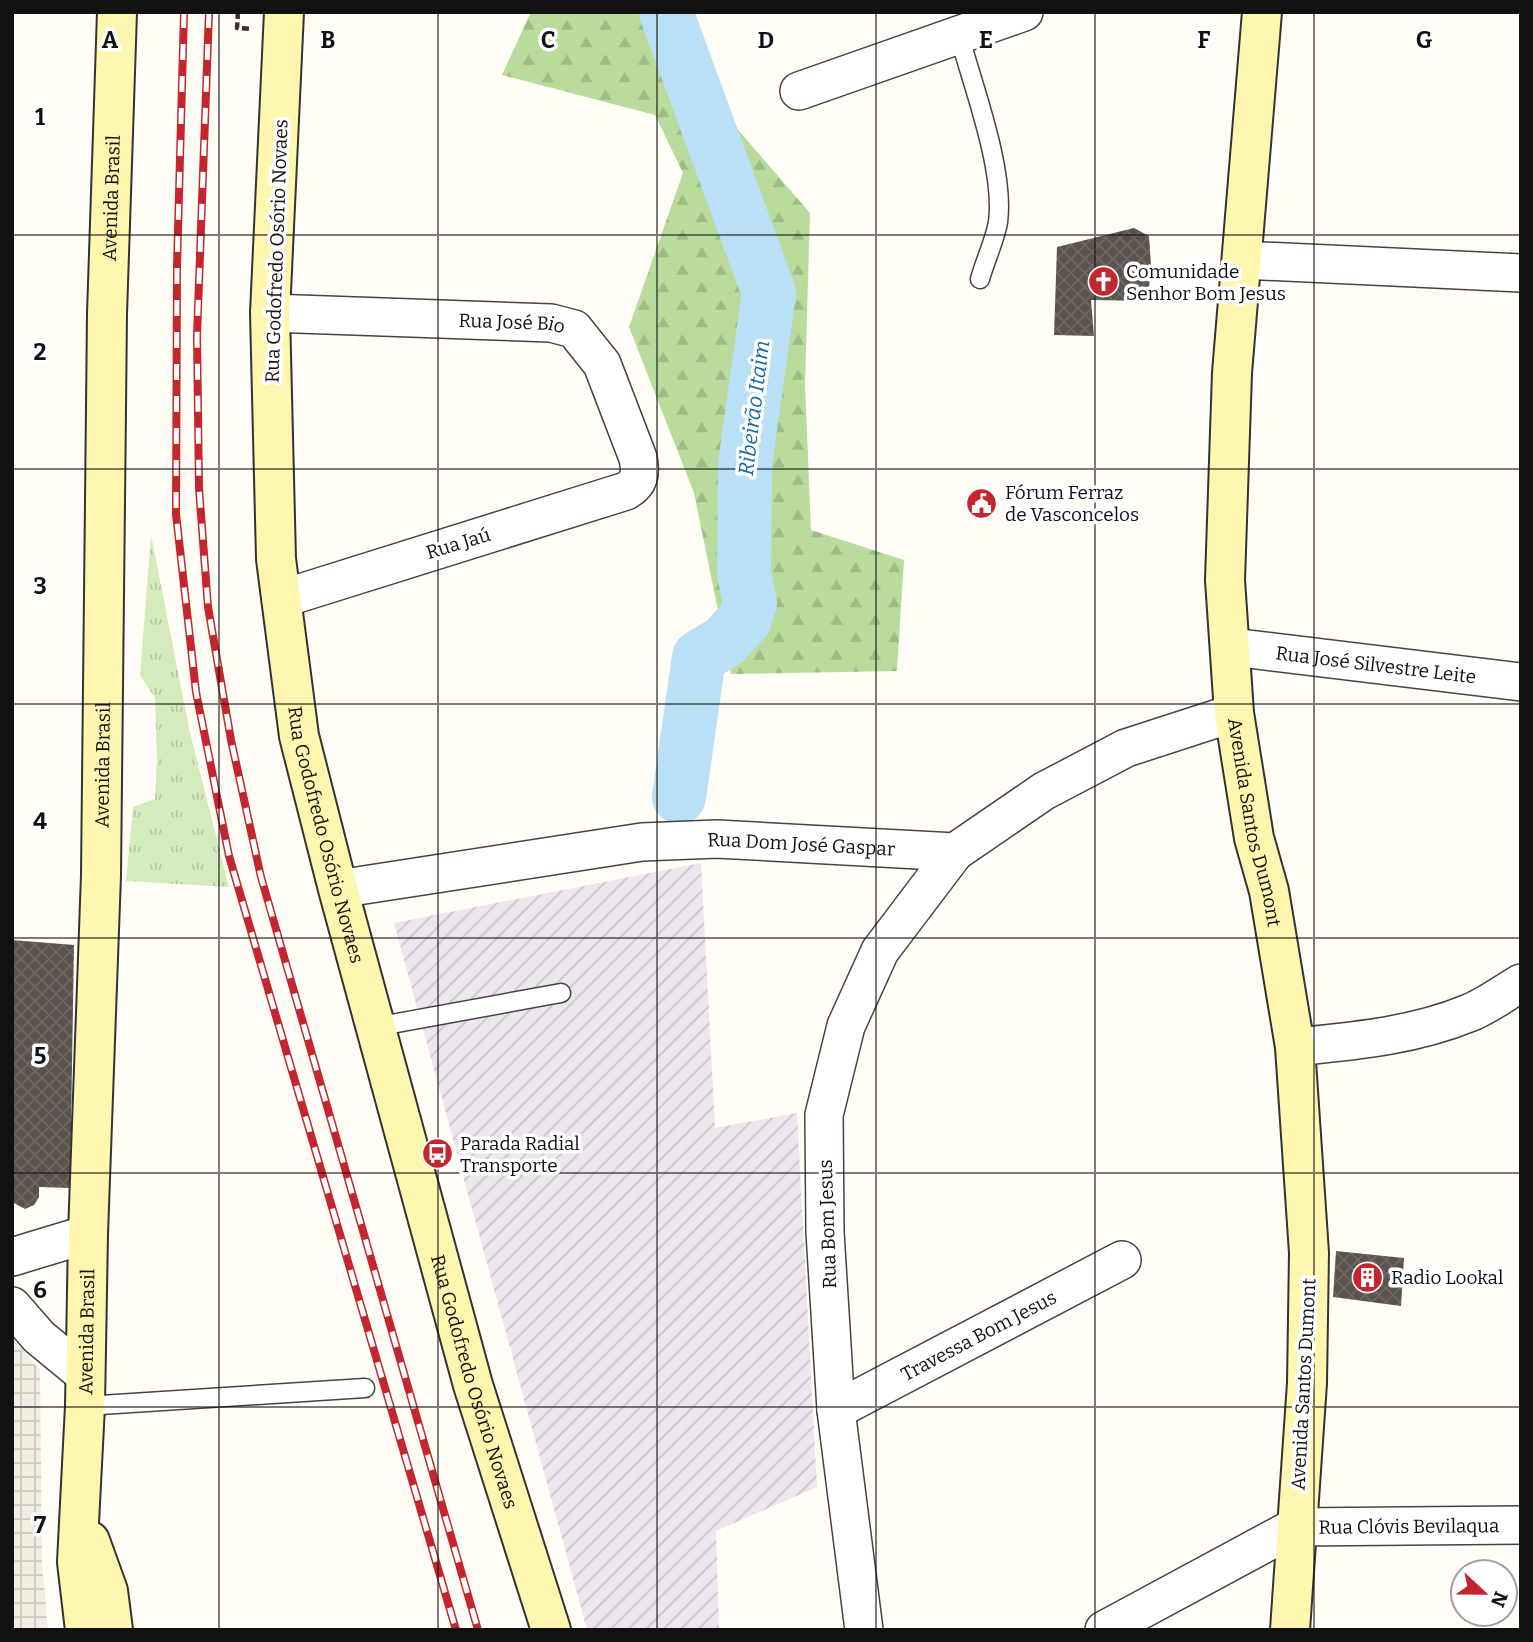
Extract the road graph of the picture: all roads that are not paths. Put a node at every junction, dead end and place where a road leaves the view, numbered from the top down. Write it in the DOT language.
graph roads {
  1 [pos="117,12"];
  2 [pos="1024,12"];
  3 [pos="1262,12"];
  4 [pos="269,16"];
  5 [pos="959,35"];
  6 [pos="799,91"];
  7 [pos="1242,260"];
  8 [pos="1521,273"];
  9 [pos="980,279"];
  10 [pos="270,313"];
  11 [pos="634,486"];
  12 [pos="281,598"];
  13 [pos="1232,647"];
  14 [pos="1521,682"];
  15 [pos="1234,713"];
  16 [pos="956,852"];
  17 [pos="338,889"];
  18 [pos="1521,984"];
  19 [pos="561,993"];
  20 [pos="375,1027"];
  21 [pos="1295,1047"];
  22 [pos="88,1234"];
  23 [pos="12,1257"];
  24 [pos="1122,1260"];
  25 [pos="12,1306"];
  26 [pos="365,1388"];
  27 [pos="85,1390"];
  28 [pos="836,1410"];
  29 [pos="81,1517"];
  30 [pos="1521,1525"];
  31 [pos="1295,1527"];
  32 [pos="85,1630"];
  33 [pos="113,1630"];
  34 [pos="551,1630"];
  35 [pos="864,1630"];
  36 [pos="1104,1630"];
  37 [pos="1290,1630"];
  1 -- 22 [label="main road, Avenida Brasil"];
  2 -- 5 [label="street"];
  3 -- 7 [label="main road, Avenida Santos Dumont"];
  4 -- 10 [label="main road, Rua Godofredo Osório Novaes"];
  5 -- 6 [label="street"];
  5 -- 9 [label="lane"];
  7 -- 8 [label="street"];
  7 -- 13 [label="main road, Avenida Santos Dumont"];
  10 -- 11 [label="street, Rua José Bio"];
  10 -- 12 [label="main road, Rua Godofredo Osório Novaes"];
  11 -- 12 [label="street, Rua Jaú"];
  12 -- 17 [label="main road, Rua Godofredo Osório Novaes"];
  13 -- 14 [label="street, Rua José Silvestre Leite"];
  13 -- 15 [label="main road, Avenida Santos Dumont"];
  15 -- 16 [label="street"];
  15 -- 21 [label="main road, Avenida Santos Dumont"];
  16 -- 17 [label="street, Rua Dom José Gaspar"];
  16 -- 28 [label="street, Rua Bom Jesus"];
  17 -- 20 [label="main road, Rua Godofredo Osório Novaes"];
  18 -- 21 [label="street"];
  19 -- 20 [label="lane"];
  20 -- 34 [label="main road, Rua Godofredo Osório Novaes"];
  21 -- 31 [label="main road, Avenida Santos Dumont"];
  22 -- 23 [label="street"];
  22 -- 27 [label="main road, Avenida Brasil"];
  24 -- 28 [label="street, Travessa Bom Jesus"];
  25 -- 27 [label="street"];
  26 -- 27 [label="lane"];
  27 -- 29 [label="main road, Avenida Brasil"];
  28 -- 35 [label="street, Rua Bom Jesus"];
  29 -- 32 [label="main road, Avenida Brasil"];
  29 -- 33 [label="main road, Avenida Brasil"];
  30 -- 31 [label="street, Rua Clóvis Bevilaqua"];
  31 -- 36 [label="street"];
  31 -- 37 [label="main road, Avenida Santos Dumont"];
}
